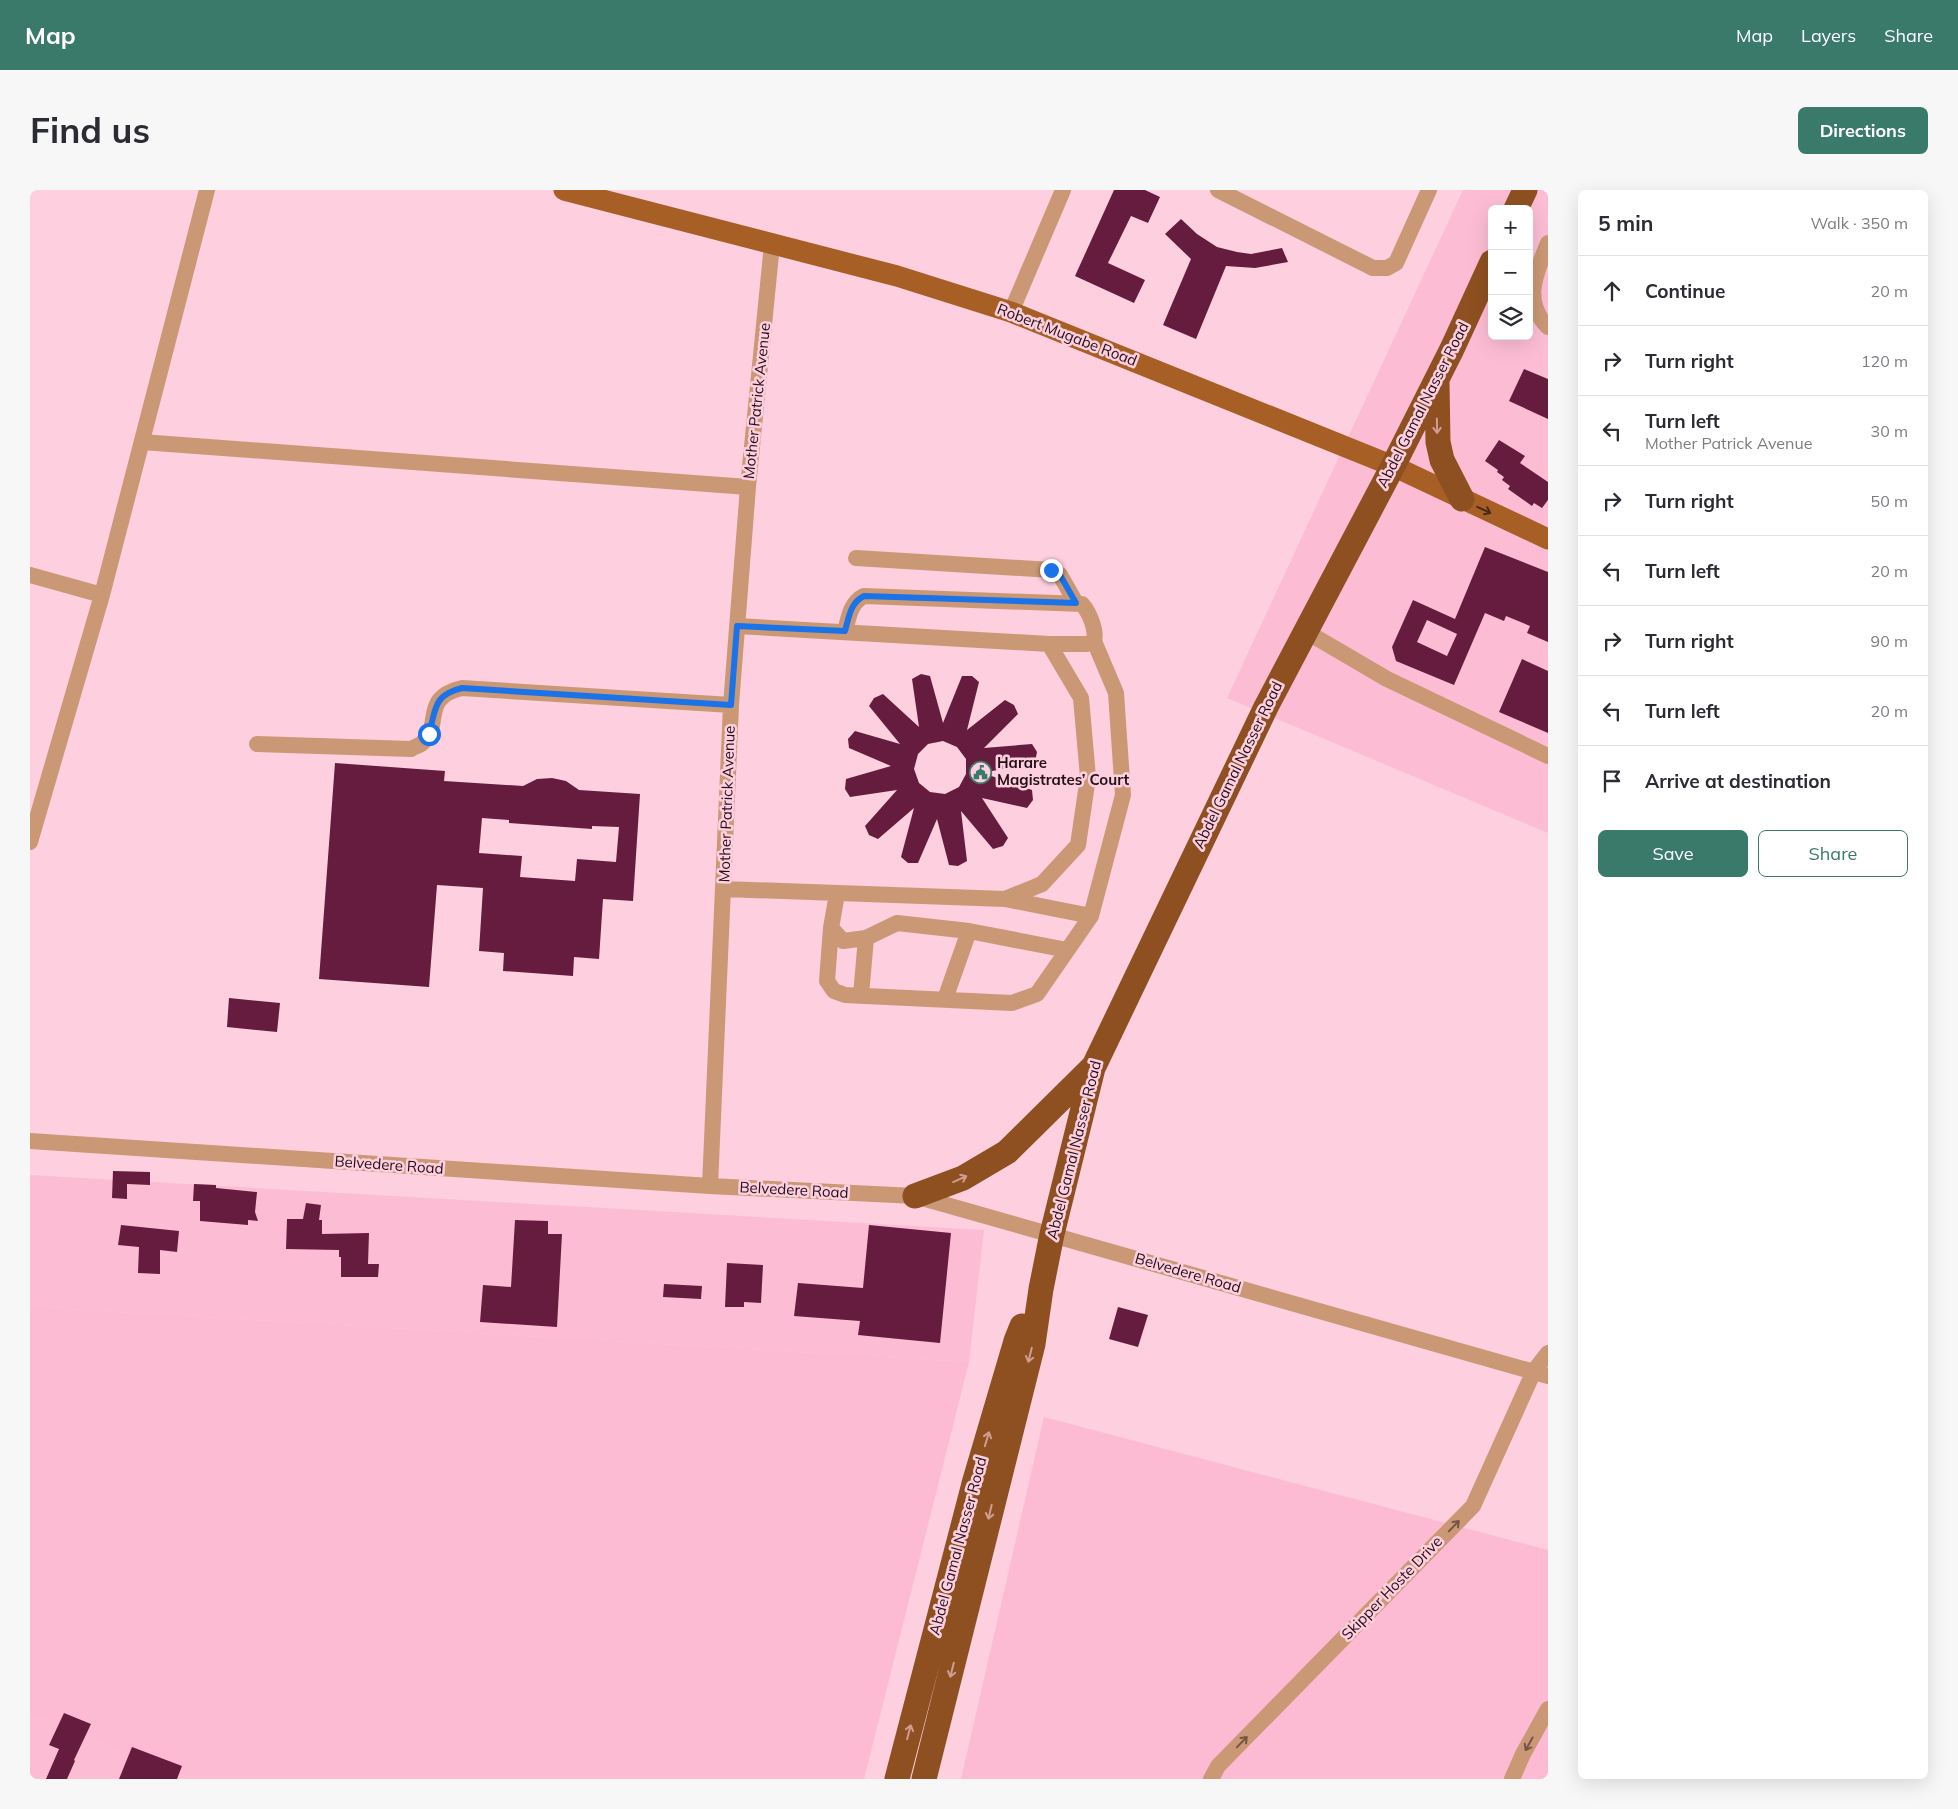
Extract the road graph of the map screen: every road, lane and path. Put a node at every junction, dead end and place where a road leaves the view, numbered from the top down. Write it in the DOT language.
graph roads {
  1 [pos="207,190"];
  2 [pos="564,190"];
  3 [pos="1063,190"];
  4 [pos="1218,190"];
  5 [pos="1429,190"];
  6 [pos="1525,190"];
  7 [pos="1518,205"];
  8 [pos="1548,243"];
  9 [pos="772,244"];
  10 [pos="1488,271"];
  11 [pos="1011,312"];
  12 [pos="1548,327"];
  13 [pos="1438,377"];
  14 [pos="142,442"];
  15 [pos="1393,466"];
  16 [pos="748,487"];
  17 [pos="1462,499"];
  18 [pos="1548,539"];
  19 [pos="856,558"];
  20 [pos="30,575"];
  21 [pos="102,595"];
  22 [pos="1076,603"];
  23 [pos="737,626"];
  24 [pos="845,631"];
  25 [pos="1305,631"];
  26 [pos="1094,640"];
  27 [pos="1049,644"];
  28 [pos="731,705"];
  29 [pos="257,744"];
  30 [pos="1548,756"];
  31 [pos="30,842"];
  32 [pos="724,889"];
  33 [pos="837,894"];
  34 [pos="1005,899"];
  35 [pos="1091,916"];
  36 [pos="831,928"];
  37 [pos="969,930"];
  38 [pos="866,938"];
  39 [pos="1067,950"];
  40 [pos="860,995"];
  41 [pos="945,999"];
  42 [pos="1092,1068"];
  43 [pos="30,1140"];
  44 [pos="710,1186"];
  45 [pos="915,1196"];
  46 [pos="1052,1234"];
  47 [pos="1041,1289"];
  48 [pos="1548,1353"];
  49 [pos="1541,1373"];
  50 [pos="1548,1709"];
  51 [pos="897,1779"];
  52 [pos="924,1779"];
  53 [pos="1211,1779"];
  54 [pos="1512,1779"];
  1 -- 14 [label="street"];
  2 -- 9 [label="main road, Robert Mugabe Road"];
  3 -- 11 [label="street"];
  4 -- 5 [label="street"];
  6 -- 7 [label="highway"];
  8 -- 12 [label="street"];
  9 -- 11 [label="main road, Robert Mugabe Road"];
  9 -- 16 [label="street, Mother Patrick Avenue"];
  10 -- 13 [label="highway, Abdel Gamal Nasser Road"];
  11 -- 15 [label="main road, Robert Mugabe Road"];
  13 -- 15 [label="highway, Abdel Gamal Nasser Road"];
  13 -- 17 [label="highway, one-way"];
  14 -- 16 [label="street"];
  14 -- 21 [label="street"];
  15 -- 17 [label="main road, Robert Mugabe Road"];
  15 -- 25 [label="highway, Abdel Gamal Nasser Road"];
  16 -- 23 [label="street, Mother Patrick Avenue"];
  17 -- 18 [label="main road, Robert Mugabe Road, one-way"];
  19 -- 22 [label="street"];
  20 -- 21 [label="street"];
  21 -- 31 [label="street"];
  22 -- 24 [label="street"];
  22 -- 26 [label="street"];
  23 -- 24 [label="street"];
  23 -- 28 [label="street, Mother Patrick Avenue"];
  24 -- 27 [label="street"];
  25 -- 30 [label="street"];
  25 -- 42 [label="highway, Abdel Gamal Nasser Road"];
  26 -- 27 [label="street"];
  26 -- 35 [label="street"];
  27 -- 34 [label="street"];
  28 -- 29 [label="street"];
  28 -- 32 [label="street, Mother Patrick Avenue"];
  32 -- 33 [label="street"];
  32 -- 44 [label="street, Mother Patrick Avenue"];
  33 -- 34 [label="street"];
  33 -- 36 [label="street"];
  34 -- 35 [label="street"];
  35 -- 39 [label="street"];
  36 -- 38 [label="street"];
  36 -- 40 [label="street"];
  37 -- 38 [label="street"];
  37 -- 39 [label="street"];
  37 -- 41 [label="street"];
  38 -- 40 [label="street"];
  39 -- 41 [label="street"];
  40 -- 41 [label="street"];
  45 -- 42 [label="highway, one-way"];
  42 -- 46 [label="highway, Abdel Gamal Nasser Road"];
  43 -- 44 [label="street, Belvedere Road"];
  44 -- 45 [label="street, Belvedere Road"];
  45 -- 46 [label="street, Belvedere Road"];
  46 -- 47 [label="highway, Abdel Gamal Nasser Road"];
  46 -- 49 [label="street, Belvedere Road"];
  51 -- 47 [label="highway, Abdel Gamal Nasser Road, one-way"];
  47 -- 52 [label="highway, Abdel Gamal Nasser Road, one-way"];
  48 -- 49 [label="street, Skipper Hoste Drive"];
  53 -- 49 [label="street, Skipper Hoste Drive, one-way"];
  50 -- 54 [label="street, one-way"];
}
